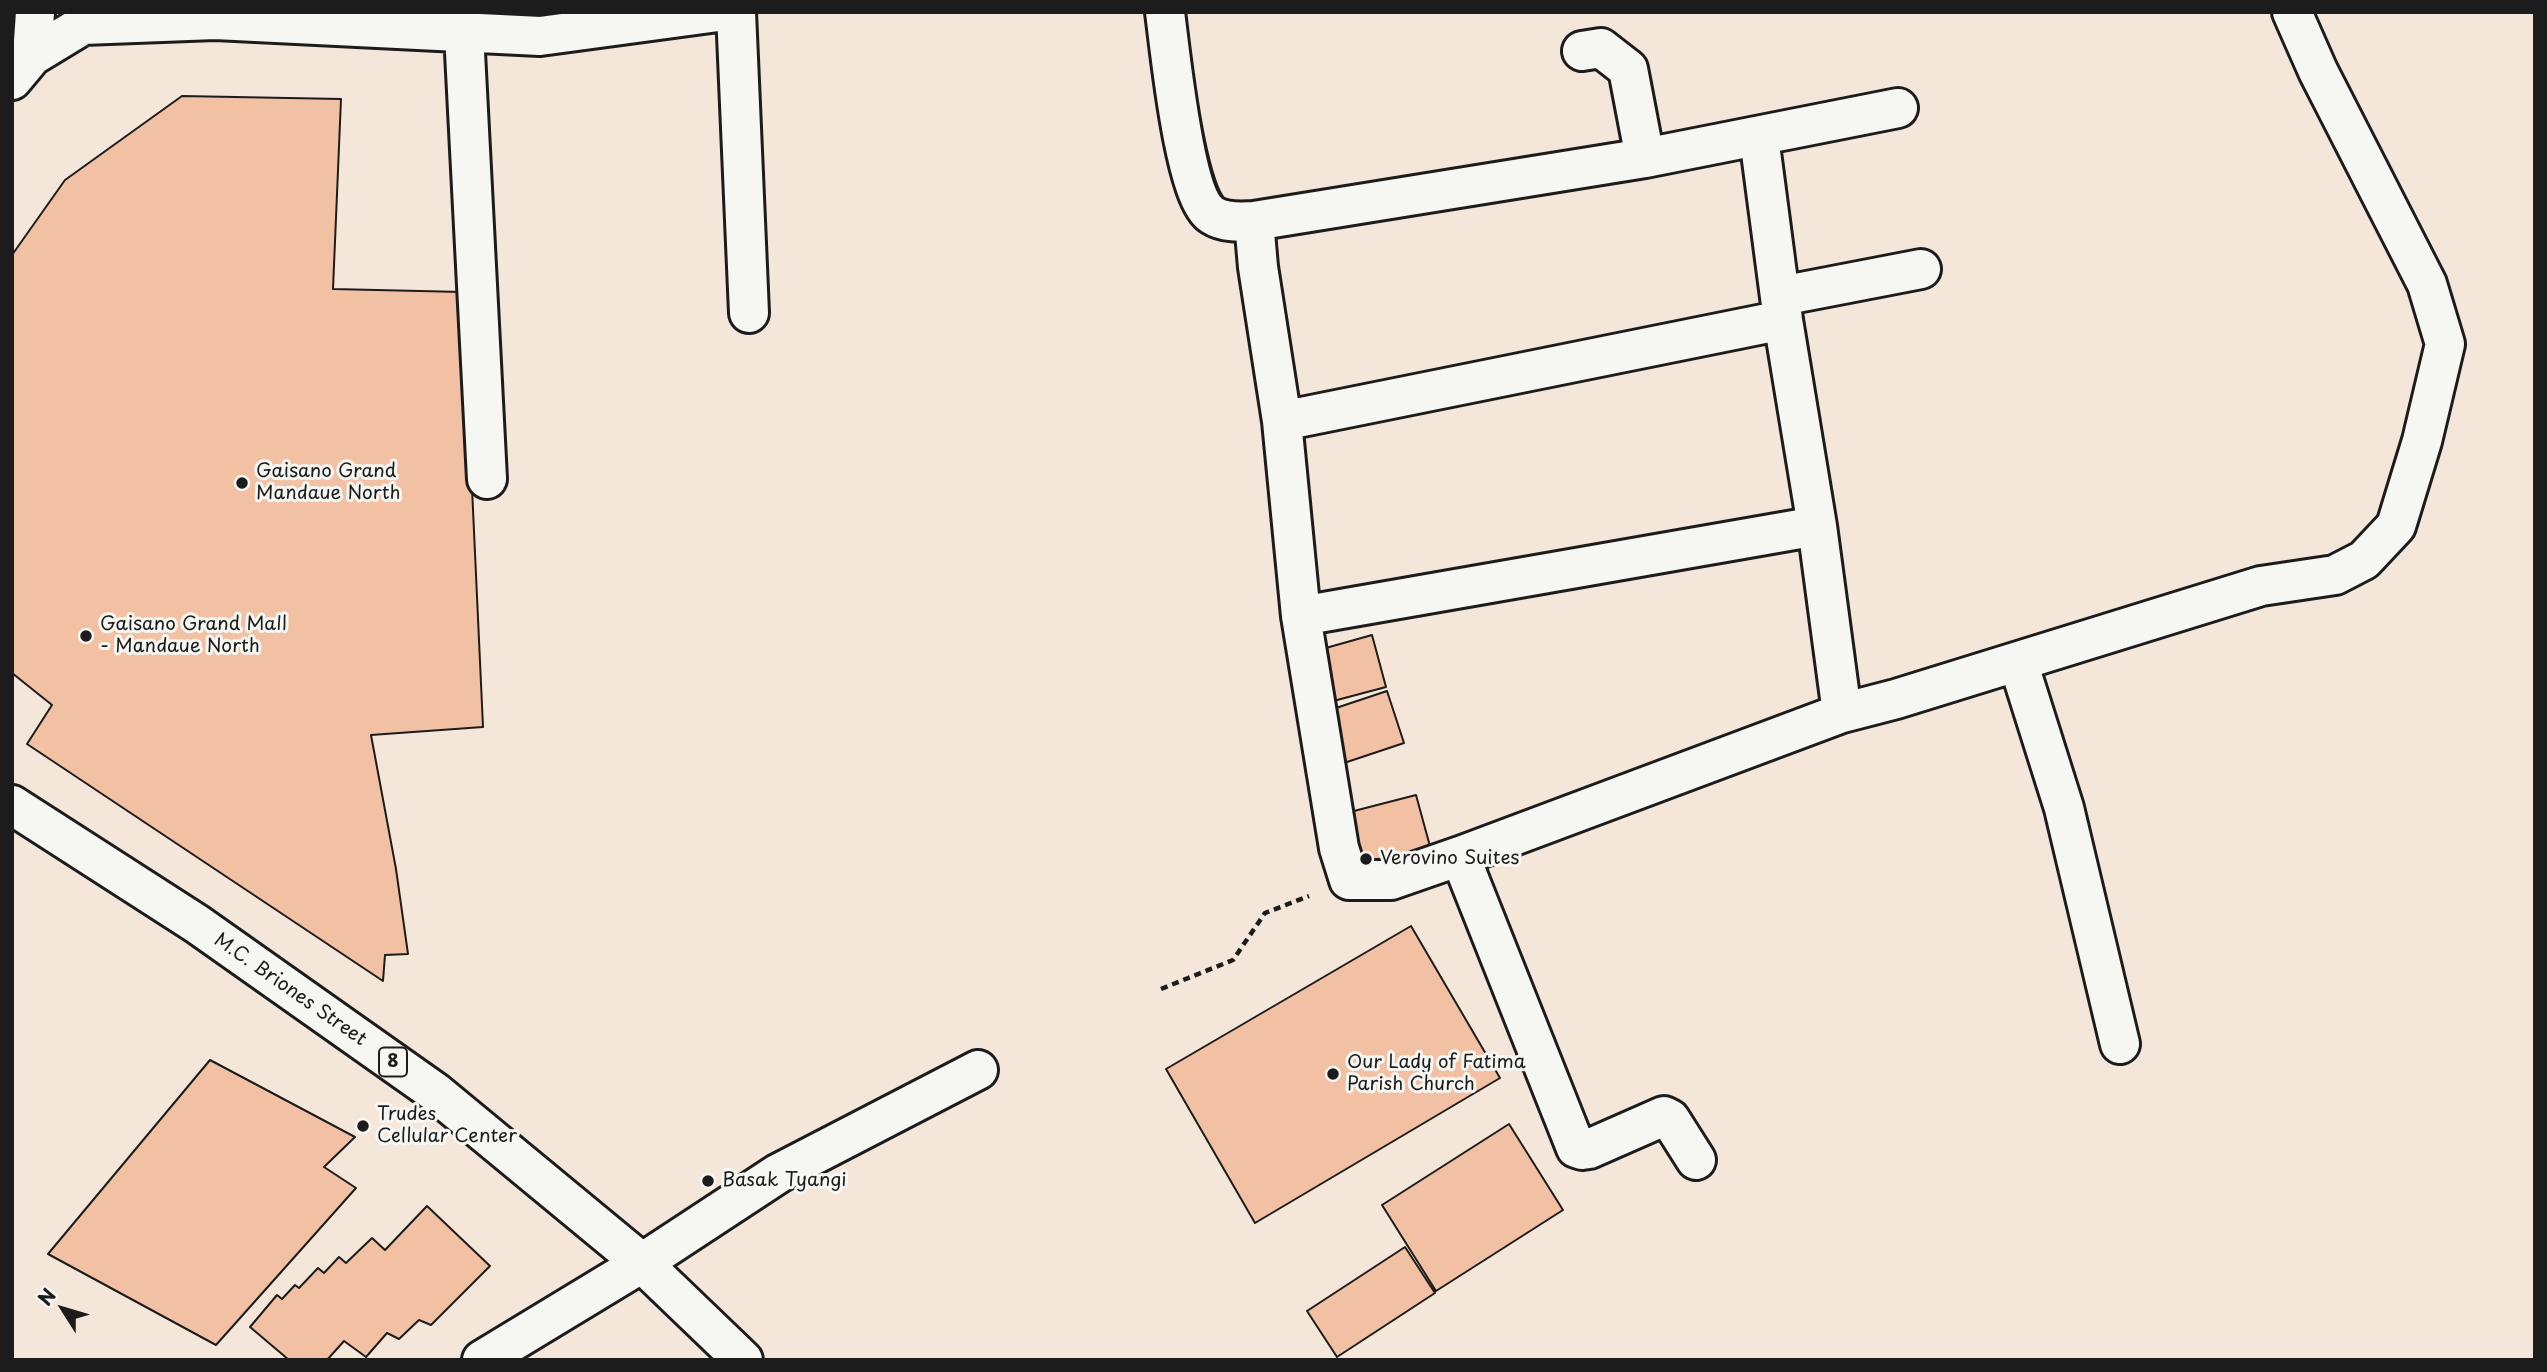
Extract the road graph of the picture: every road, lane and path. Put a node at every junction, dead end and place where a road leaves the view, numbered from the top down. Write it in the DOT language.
graph roads {
  1 [pos="35,12"];
  2 [pos="718,12"];
  3 [pos="736,12"];
  4 [pos="1165,12"];
  5 [pos="2292,12"];
  6 [pos="464,33"];
  7 [pos="1582,51"];
  8 [pos="22,68"];
  9 [pos="1898,108"];
  10 [pos="1759,137"];
  11 [pos="1645,158"];
  12 [pos="1254,221"];
  13 [pos="1921,269"];
  14 [pos="1782,308"];
  15 [pos="750,313"];
  16 [pos="1282,421"];
  17 [pos="487,479"];
  18 [pos="1817,526"];
  19 [pos="1301,616"];
  20 [pos="2018,662"];
  21 [pos="1842,713"];
  22 [pos="12,805"];
  23 [pos="1460,856"];
  24 [pos="1349,880"];
  25 [pos="1161,989"];
  26 [pos="2120,1044"];
  27 [pos="978,1070"];
  28 [pos="1696,1160"];
  29 [pos="642,1263"];
  30 [pos="482,1360"];
  31 [pos="743,1360"];
  1 -- 8 [label="street"];
  2 -- 6 [label="street"];
  3 -- 15 [label="street"];
  4 -- 12 [label="street"];
  5 -- 20 [label="street"];
  6 -- 8 [label="street"];
  6 -- 17 [label="street"];
  7 -- 11 [label="street"];
  9 -- 10 [label="street"];
  10 -- 11 [label="street"];
  10 -- 14 [label="street"];
  11 -- 12 [label="street"];
  12 -- 16 [label="street"];
  13 -- 14 [label="street"];
  14 -- 16 [label="street"];
  14 -- 18 [label="street"];
  16 -- 19 [label="street"];
  18 -- 19 [label="street"];
  18 -- 21 [label="street"];
  19 -- 24 [label="street"];
  20 -- 21 [label="street"];
  20 -- 26 [label="street"];
  21 -- 23 [label="street"];
  22 -- 29 [label="street, M.C. Briones Street / 8"];
  23 -- 24 [label="street"];
  23 -- 28 [label="street"];
  24 -- 25 [label="path"];
  27 -- 29 [label="street"];
  29 -- 30 [label="street"];
  29 -- 31 [label="street, M.C. Briones Street / 8"];
}
